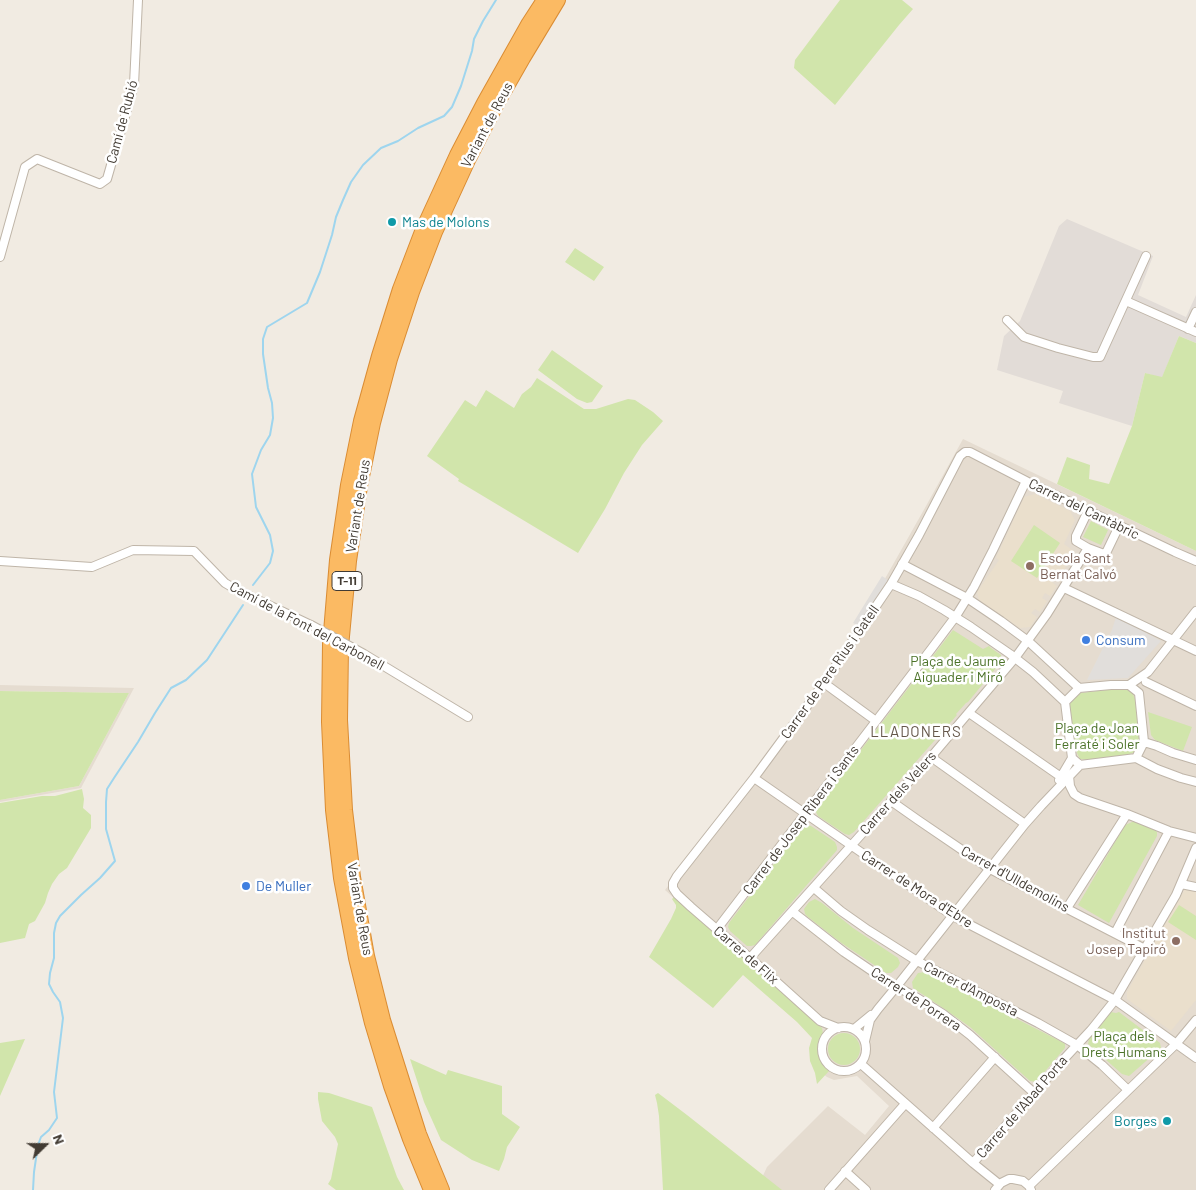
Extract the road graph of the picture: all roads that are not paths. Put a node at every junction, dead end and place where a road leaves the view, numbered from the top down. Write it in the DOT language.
graph roads {
  1 [pos="138,0"];
  2 [pos="544,0"];
  3 [pos="558,0"];
  4 [pos="1146,256"];
  5 [pos="0,257"];
  6 [pos="1126,301"];
  7 [pos="1196,312"];
  8 [pos="1007,320"];
  9 [pos="1192,331"];
  10 [pos="973,454"];
  11 [pos="1026,481"];
  12 [pos="1088,511"];
  13 [pos="1119,526"];
  14 [pos="1088,548"];
  15 [pos="0,561"];
  16 [pos="1196,561"];
  17 [pos="902,564"];
  18 [pos="891,584"];
  19 [pos="1064,588"];
  20 [pos="967,598"];
  21 [pos="1196,611"];
  22 [pos="955,617"];
  23 [pos="1173,640"];
  24 [pos="1028,641"];
  25 [pos="1196,650"];
  26 [pos="1015,658"];
  27 [pos="1148,672"];
  28 [pos="1146,682"];
  29 [pos="824,683"];
  30 [pos="1129,685"];
  31 [pos="1079,688"];
  32 [pos="1140,693"];
  33 [pos="1064,702"];
  34 [pos="1196,706"];
  35 [pos="969,713"];
  36 [pos="468,717"];
  37 [pos="876,721"];
  38 [pos="1144,742"];
  39 [pos="931,757"];
  40 [pos="1072,758"];
  41 [pos="1136,758"];
  42 [pos="1196,760"];
  43 [pos="1080,765"];
  44 [pos="1069,776"];
  45 [pos="1061,777"];
  46 [pos="754,778"];
  47 [pos="1196,782"];
  48 [pos="891,801"];
  49 [pos="1041,806"];
  50 [pos="805,814"];
  51 [pos="1127,814"];
  52 [pos="1026,824"];
  53 [pos="1169,831"];
  54 [pos="1196,838"];
  55 [pos="851,846"];
  56 [pos="1196,848"];
  57 [pos="990,869"];
  58 [pos="1181,884"];
  59 [pos="1196,887"];
  60 [pos="673,888"];
  61 [pos="814,888"];
  62 [pos="1067,908"];
  63 [pos="792,912"];
  64 [pos="953,916"];
  65 [pos="717,930"];
  66 [pos="1115,933"];
  67 [pos="1145,948"];
  68 [pos="750,958"];
  69 [pos="917,961"];
  70 [pos="897,986"];
  71 [pos="1115,1000"];
  72 [pos="878,1009"];
  73 [pos="1196,1020"];
  74 [pos="820,1021"];
  75 [pos="838,1028"];
  76 [pos="854,1029"];
  77 [pos="827,1036"];
  78 [pos="865,1041"];
  79 [pos="1176,1044"];
  80 [pos="1077,1045"];
  81 [pos="995,1058"];
  82 [pos="1196,1058"];
  83 [pos="860,1064"];
  84 [pos="1128,1090"];
  85 [pos="1034,1093"];
  86 [pos="905,1104"];
  87 [pos="933,1128"];
  88 [pos="419,1134"];
  89 [pos="973,1163"];
  90 [pos="845,1171"];
  91 [pos="997,1187"];
  92 [pos="1030,1188"];
  93 [pos="430,1190"];
  94 [pos="442,1190"];
  95 [pos="448,1190"];
  96 [pos="829,1190"];
  97 [pos="866,1190"];
  1 -- 5 [label="street, Camí de Rubió"];
  2 -- 93 [label="highway, Variant de Reus / T-11"];
  3 -- 88 [label="highway, Variant de Reus / T-11"];
  4 -- 6 [label="street"];
  6 -- 8 [label="street"];
  6 -- 9 [label="street"];
  7 -- 9 [label="street"];
  10 -- 11 [label="street, Carrer del Cantàbric"];
  10 -- 17 [label="street, Carrer de Pere Rius i Gatell"];
  11 -- 12 [label="street, Carrer del Cantàbric"];
  11 -- 20 [label="street, Carrer de Josep Ribera i Sants"];
  12 -- 13 [label="street, Carrer del Cantàbric"];
  12 -- 14 [label="street"];
  13 -- 14 [label="street"];
  13 -- 16 [label="street, Carrer del Cantàbric"];
  14 -- 19 [label="street, Carrer dels Velers"];
  15 -- 36 [label="street, Camí de la Font del Carbonell, bridge"];
  17 -- 18 [label="street, Carrer de Pere Rius i Gatell"];
  17 -- 20 [label="street"];
  18 -- 22 [label="street"];
  18 -- 29 [label="street, Carrer de Pere Rius i Gatell"];
  19 -- 23 [label="street"];
  19 -- 24 [label="street, Carrer dels Velers"];
  20 -- 22 [label="street, Carrer de Josep Ribera i Sants"];
  20 -- 24 [label="street"];
  21 -- 23 [label="street"];
  22 -- 26 [label="street"];
  22 -- 37 [label="street, Carrer de Josep Ribera i Sants"];
  23 -- 25 [label="street"];
  23 -- 27 [label="street"];
  24 -- 26 [label="street, Carrer dels Velers"];
  24 -- 31 [label="street"];
  26 -- 33 [label="street"];
  26 -- 35 [label="street, Carrer dels Velers"];
  27 -- 28 [label="street"];
  27 -- 30 [label="street"];
  28 -- 32 [label="street"];
  28 -- 34 [label="street"];
  29 -- 37 [label="street"];
  29 -- 46 [label="street, Carrer de Pere Rius i Gatell"];
  30 -- 31 [label="street"];
  30 -- 32 [label="street"];
  31 -- 33 [label="street"];
  32 -- 38 [label="street"];
  33 -- 40 [label="street"];
  35 -- 39 [label="street, Carrer dels Velers"];
  35 -- 45 [label="street"];
  37 -- 50 [label="street, Carrer de Josep Ribera i Sants"];
  38 -- 41 [label="street"];
  38 -- 42 [label="street"];
  39 -- 48 [label="street, Carrer dels Velers"];
  39 -- 52 [label="street"];
  40 -- 43 [label="street"];
  40 -- 45 [label="street"];
  41 -- 43 [label="street"];
  41 -- 47 [label="street"];
  43 -- 44 [label="street"];
  44 -- 49 [label="street"];
  44 -- 51 [label="street"];
  45 -- 49 [label="street"];
  46 -- 50 [label="street, Carrer de Mora d'Ebre"];
  46 -- 60 [label="street, Carrer de Pere Rius i Gatell"];
  48 -- 55 [label="street, Carrer dels Velers"];
  48 -- 57 [label="street, Carrer d'Ulldemolins"];
  49 -- 52 [label="street"];
  50 -- 55 [label="street, Carrer de Mora d'Ebre"];
  50 -- 65 [label="street, Carrer de Josep Ribera i Sants"];
  51 -- 53 [label="street"];
  51 -- 62 [label="street"];
  52 -- 57 [label="street"];
  53 -- 54 [label="street"];
  53 -- 66 [label="street"];
  55 -- 61 [label="street, Carrer dels Velers"];
  55 -- 64 [label="street, Carrer de Mora d'Ebre"];
  56 -- 58 [label="street, Carrer de l'Abad Porta"];
  57 -- 62 [label="street, Carrer d'Ulldemolins"];
  57 -- 64 [label="street"];
  58 -- 59 [label="street"];
  58 -- 67 [label="street, Carrer de l'Abad Porta"];
  60 -- 65 [label="street, Carrer de Flix"];
  61 -- 63 [label="street, Carrer dels Velers"];
  61 -- 69 [label="street, Carrer d'Amposta"];
  62 -- 66 [label="street, Carrer d'Ulldemolins"];
  63 -- 68 [label="street, Carrer dels Velers"];
  63 -- 70 [label="street, Carrer de Porrera"];
  64 -- 69 [label="street"];
  64 -- 71 [label="street, Carrer de Mora d'Ebre"];
  65 -- 68 [label="street, Carrer de Flix"];
  66 -- 67 [label="street, Carrer d'Ulldemolins"];
  67 -- 71 [label="street, Carrer de l'Abad Porta"];
  68 -- 74 [label="street, Carrer de Flix"];
  69 -- 70 [label="street"];
  69 -- 80 [label="street, Carrer d'Amposta"];
  70 -- 72 [label="street"];
  70 -- 81 [label="street, Carrer de Porrera"];
  71 -- 79 [label="street, Carrer de Mora d'Ebre"];
  71 -- 80 [label="street, Carrer de l'Abad Porta"];
  72 -- 76 [label="street"];
  72 -- 78 [label="street"];
  73 -- 79 [label="street"];
  74 -- 75 [label="street, Carrer de Flix"];
  74 -- 77 [label="street, Carrer de Flix"];
  75 -- 76 [label="street"];
  75 -- 77 [label="street"];
  76 -- 78 [label="street"];
  77 -- 83 [label="street"];
  78 -- 83 [label="street"];
  79 -- 82 [label="street, Carrer de Mora d'Ebre"];
  79 -- 84 [label="street"];
  80 -- 84 [label="street, Carrer d'Amposta"];
  80 -- 85 [label="street, Carrer de l'Abad Porta"];
  81 -- 85 [label="street, Carrer de Porrera"];
  81 -- 87 [label="street"];
  83 -- 86 [label="street"];
  84 -- 92 [label="street"];
  85 -- 89 [label="street, Carrer de l'Abad Porta"];
  86 -- 87 [label="street"];
  86 -- 90 [label="street"];
  87 -- 89 [label="street"];
  88 -- 94 [label="highway, Variant de Reus / T-11"];
  88 -- 95 [label="highway"];
  89 -- 91 [label="street"];
  90 -- 96 [label="street"];
  90 -- 97 [label="street"];
  91 -- 92 [label="street"];
}
